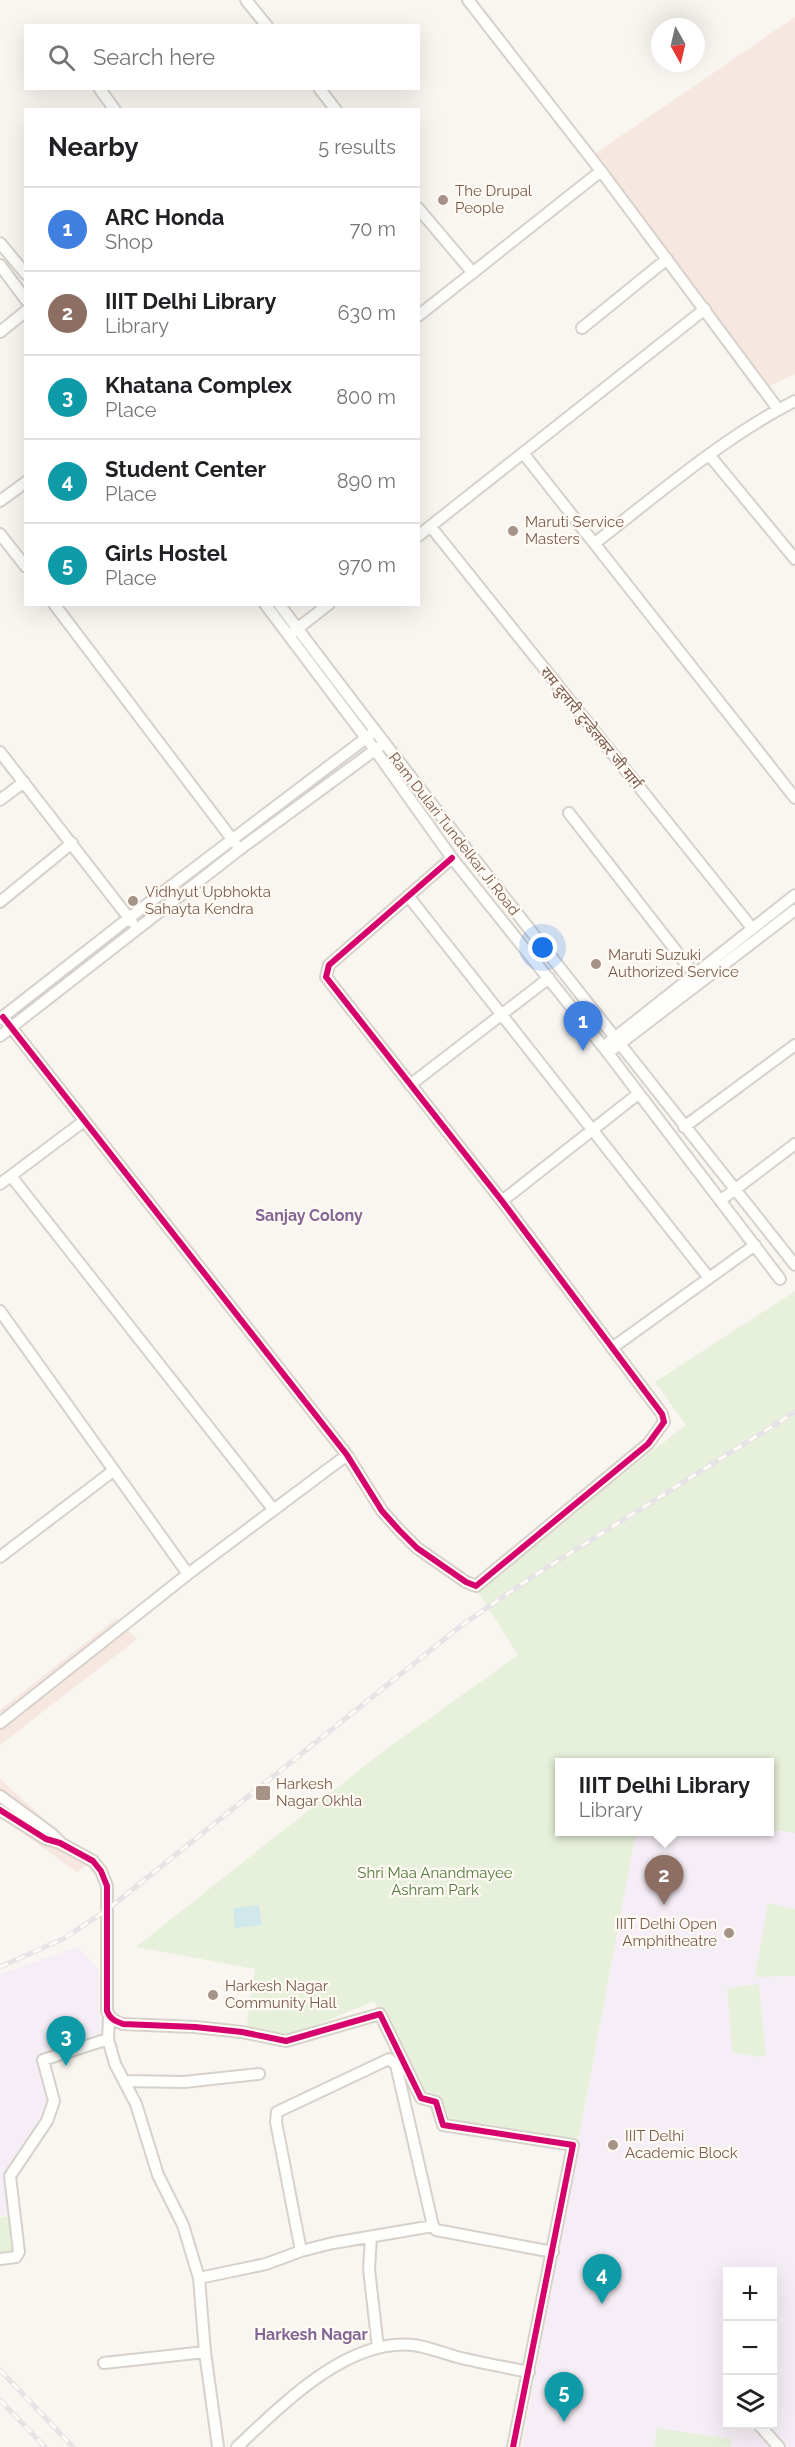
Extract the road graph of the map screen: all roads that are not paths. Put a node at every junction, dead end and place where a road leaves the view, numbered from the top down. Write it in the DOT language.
graph roads {
  1 [pos="246,0"];
  2 [pos="468,0"];
  3 [pos="265,24"];
  4 [pos="101,90"];
  5 [pos="321,90"];
  6 [pos="114,108"];
  7 [pos="334,108"];
  8 [pos="601,171"];
  9 [pos="420,210"];
  10 [pos="0,243"];
  11 [pos="667,259"];
  12 [pos="0,265"];
  13 [pos="24,272"];
  14 [pos="473,273"];
  15 [pos="24,297"];
  16 [pos="705,309"];
  17 [pos="24,313"];
  18 [pos="420,314"];
  19 [pos="582,328"];
  20 [pos="0,332"];
  21 [pos="795,401"];
  22 [pos="778,410"];
  23 [pos="523,453"];
  24 [pos="710,456"];
  25 [pos="24,483"];
  26 [pos="0,501"];
  27 [pos="431,527"];
  28 [pos="0,534"];
  29 [pos="420,535"];
  30 [pos="595,543"];
  31 [pos="795,559"];
  32 [pos="24,564"];
  33 [pos="56,606"];
  34 [pos="267,606"];
  35 [pos="280,606"];
  36 [pos="326,606"];
  37 [pos="293,632"];
  38 [pos="370,735"];
  39 [pos="379,746"];
  40 [pos="0,752"];
  41 [pos="24,782"];
  42 [pos="795,798"];
  43 [pos="0,800"];
  44 [pos="569,813"];
  45 [pos="232,839"];
  46 [pos="72,843"];
  47 [pos="240,849"];
  48 [pos="452,858"];
  49 [pos="795,895"];
  50 [pos="409,897"];
  51 [pos="0,902"];
  52 [pos="795,910"];
  53 [pos="129,918"];
  54 [pos="138,928"];
  55 [pos="752,928"];
  56 [pos="694,974"];
  57 [pos="549,978"];
  58 [pos="502,1014"];
  59 [pos="1,1018"];
  60 [pos="11,1027"];
  61 [pos="0,1036"];
  62 [pos="616,1042"];
  63 [pos="795,1045"];
  64 [pos="606,1050"];
  65 [pos="410,1085"];
  66 [pos="639,1094"];
  67 [pos="84,1120"];
  68 [pos="684,1127"];
  69 [pos="594,1130"];
  70 [pos="795,1144"];
  71 [pos="11,1176"];
  72 [pos="0,1184"];
  73 [pos="735,1189"];
  74 [pos="721,1200"];
  75 [pos="502,1201"];
  76 [pos="755,1245"];
  77 [pos="795,1265"];
  78 [pos="710,1278"];
  79 [pos="780,1280"];
  80 [pos="2,1316"];
  81 [pos="612,1348"];
  82 [pos="347,1455"];
  83 [pos="113,1471"];
  84 [pos="273,1509"];
  85 [pos="0,1557"];
  86 [pos="188,1574"];
  87 [pos="0,1723"];
  88 [pos="0,1796"];
  89 [pos="0,1810"];
  90 [pos="60,1843"];
  91 [pos="109,2017"];
  92 [pos="108,2039"];
  93 [pos="259,2074"];
  94 [pos="125,2081"];
  95 [pos="419,2094"];
  96 [pos="404,2097"];
  97 [pos="433,2226"];
  98 [pos="371,2237"];
  99 [pos="300,2251"];
  100 [pos="553,2252"];
  101 [pos="0,2259"];
  102 [pos="199,2278"];
  103 [pos="378,2348"];
  104 [pos="205,2352"];
  105 [pos="104,2363"];
  106 [pos="529,2372"];
  107 [pos="763,2429"];
  108 [pos="218,2447"];
  109 [pos="237,2447"];
  110 [pos="513,2447"];
  111 [pos="779,2447"];
  1 -- 3 [label="street"];
  2 -- 8 [label="street"];
  4 -- 6 [label="street"];
  5 -- 7 [label="street"];
  8 -- 11 [label="street"];
  8 -- 14 [label="street"];
  9 -- 14 [label="street"];
  10 -- 13 [label="street"];
  11 -- 16 [label="street"];
  11 -- 19 [label="street"];
  12 -- 15 [label="street"];
  14 -- 18 [label="street"];
  16 -- 22 [label="street"];
  16 -- 23 [label="street"];
  17 -- 20 [label="street"];
  21 -- 22 [label="street"];
  22 -- 24 [label="street"];
  23 -- 27 [label="street"];
  23 -- 30 [label="street"];
  24 -- 30 [label="street"];
  24 -- 31 [label="street"];
  25 -- 26 [label="street"];
  27 -- 29 [label="street"];
  27 -- 55 [label="street, राम दुलारी टुन्डेलकर जी मार्ग"];
  28 -- 32 [label="street"];
  30 -- 42 [label="street"];
  33 -- 45 [label="street"];
  34 -- 37 [label="street"];
  35 -- 37 [label="street"];
  36 -- 37 [label="street"];
  37 -- 38 [label="street"];
  38 -- 39 [label="street"];
  38 -- 45 [label="street"];
  39 -- 47 [label="street, Ram Dulari Tundelkar Ji Road"];
  39 -- 48 [label="street, Ram Dulari Tundelkar Ji Road"];
  39 -- 62 [label="street, Ram Dulari Tundelkar Ji Road"];
  40 -- 41 [label="street"];
  41 -- 43 [label="street"];
  41 -- 46 [label="street"];
  44 -- 56 [label="street"];
  45 -- 47 [label="street"];
  45 -- 53 [label="street"];
  46 -- 51 [label="street"];
  46 -- 53 [label="street"];
  47 -- 54 [label="street, Ram Dulari Tundelkar Ji Road"];
  48 -- 50 [label="street"];
  48 -- 57 [label="street, Ram Dulari Tundelkar Ji Road"];
  49 -- 55 [label="street"];
  50 -- 58 [label="street"];
  50 -- 65 [label="street"];
  52 -- 62 [label="street"];
  53 -- 54 [label="street"];
  53 -- 59 [label="street"];
  54 -- 60 [label="street, Ram Dulari Tundelkar Ji Road"];
  55 -- 56 [label="street"];
  56 -- 62 [label="street"];
  57 -- 58 [label="street"];
  57 -- 64 [label="street, Ram Dulari Tundelkar Ji Road"];
  58 -- 65 [label="street"];
  58 -- 69 [label="street"];
  59 -- 60 [label="street"];
  60 -- 61 [label="street, Ram Dulari Tundelkar Ji Road"];
  60 -- 67 [label="street"];
  62 -- 64 [label="street"];
  62 -- 68 [label="street, Ram Dulari Tundelkar Ji Road"];
  63 -- 68 [label="street"];
  64 -- 66 [label="street, Ram Dulari Tundelkar Ji Road"];
  65 -- 75 [label="street"];
  66 -- 69 [label="street"];
  66 -- 74 [label="street, Ram Dulari Tundelkar Ji Road"];
  67 -- 71 [label="street"];
  67 -- 82 [label="street"];
  68 -- 73 [label="street, Ram Dulari Tundelkar Ji Road"];
  69 -- 75 [label="street"];
  69 -- 78 [label="street"];
  70 -- 73 [label="street"];
  71 -- 72 [label="street"];
  71 -- 84 [label="street"];
  73 -- 74 [label="street"];
  73 -- 77 [label="street, Ram Dulari Tundelkar Ji Road"];
  74 -- 76 [label="street, Ram Dulari Tundelkar Ji Road"];
  75 -- 81 [label="street"];
  76 -- 78 [label="street"];
  76 -- 79 [label="street, Ram Dulari Tundelkar Ji Road"];
  78 -- 81 [label="street"];
  80 -- 83 [label="street"];
  81 -- 82 [label="street"];
  82 -- 84 [label="street"];
  83 -- 85 [label="street"];
  83 -- 86 [label="street"];
  84 -- 86 [label="street"];
  86 -- 87 [label="street"];
  88 -- 90 [label="street"];
  89 -- 90 [label="street"];
  90 -- 91 [label="street"];
  91 -- 92 [label="street"];
  91 -- 95 [label="street"];
  92 -- 94 [label="street"];
  92 -- 101 [label="street"];
  93 -- 94 [label="street"];
  94 -- 102 [label="street"];
  95 -- 96 [label="street"];
  95 -- 100 [label="street"];
  96 -- 97 [label="street"];
  96 -- 99 [label="street"];
  97 -- 98 [label="street"];
  97 -- 100 [label="street"];
  98 -- 99 [label="street"];
  98 -- 103 [label="street"];
  99 -- 102 [label="street"];
  100 -- 106 [label="street"];
  102 -- 104 [label="street"];
  103 -- 106 [label="street"];
  103 -- 109 [label="street"];
  104 -- 105 [label="street"];
  104 -- 108 [label="street"];
  106 -- 110 [label="street"];
  107 -- 111 [label="street"];
}
